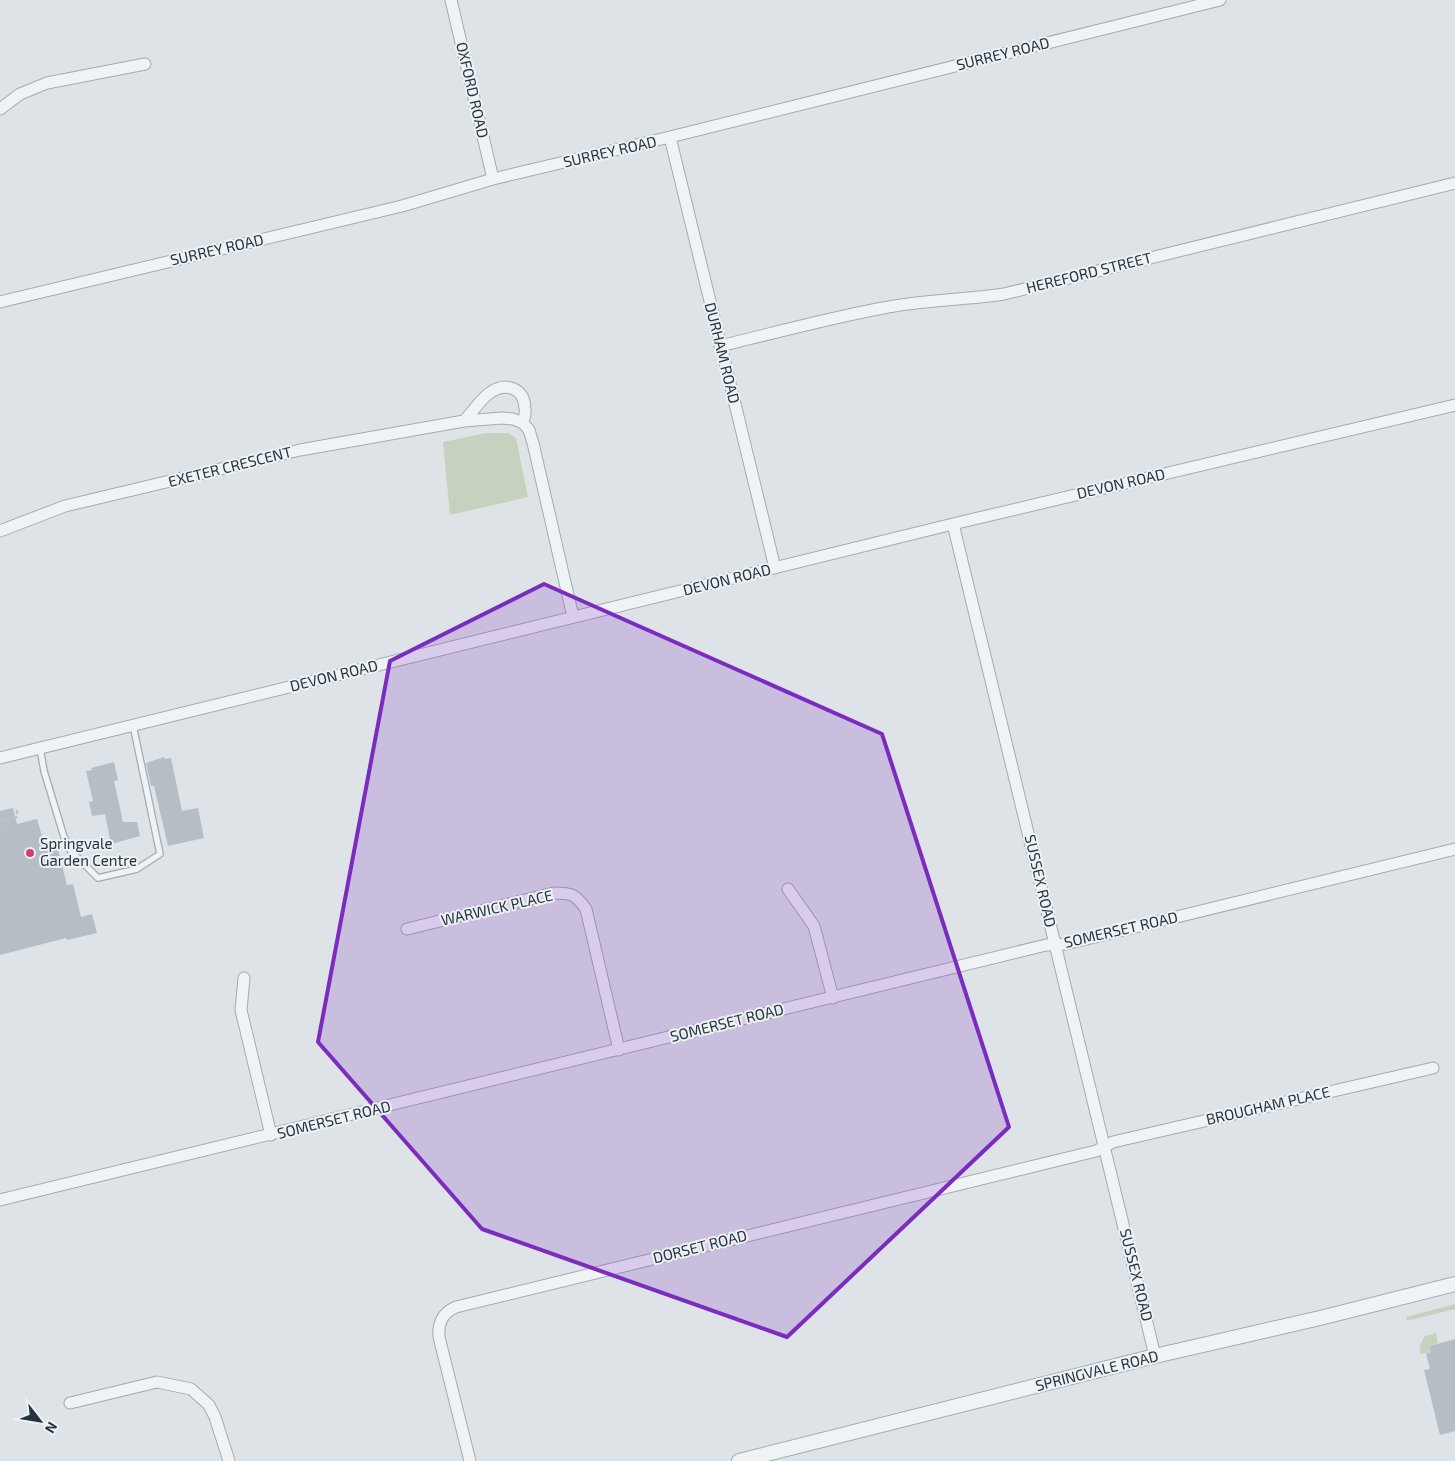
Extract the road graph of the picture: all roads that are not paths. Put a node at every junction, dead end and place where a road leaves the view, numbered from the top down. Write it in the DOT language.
graph roads {
  1 [pos="450,0"];
  2 [pos="1220,0"];
  3 [pos="145,64"];
  4 [pos="0,109"];
  5 [pos="670,137"];
  6 [pos="493,179"];
  7 [pos="1455,183"];
  8 [pos="0,302"];
  9 [pos="720,346"];
  10 [pos="1455,405"];
  11 [pos="464,421"];
  12 [pos="523,424"];
  13 [pos="953,524"];
  14 [pos="0,531"];
  15 [pos="775,568"];
  16 [pos="573,617"];
  17 [pos="133,725"];
  18 [pos="40,748"];
  19 [pos="0,758"];
  20 [pos="1455,849"];
  21 [pos="788,889"];
  22 [pos="408,929"];
  23 [pos="1056,945"];
  24 [pos="244,978"];
  25 [pos="833,998"];
  26 [pos="619,1050"];
  27 [pos="1433,1068"];
  28 [pos="271,1135"];
  29 [pos="1104,1147"];
  30 [pos="0,1200"];
  31 [pos="1455,1284"];
  32 [pos="1155,1356"];
  33 [pos="70,1403"];
  34 [pos="230,1461"];
  35 [pos="470,1461"];
  36 [pos="740,1461"];
  1 -- 6 [label="street, OXFORD ROAD"];
  2 -- 5 [label="street, SURREY ROAD"];
  3 -- 4 [label="street"];
  5 -- 6 [label="street, SURREY ROAD"];
  5 -- 9 [label="street, DURHAM ROAD"];
  6 -- 8 [label="street, SURREY ROAD"];
  7 -- 9 [label="street, HEREFORD STREET"];
  9 -- 15 [label="street, DURHAM ROAD"];
  10 -- 13 [label="street, DEVON ROAD"];
  11 -- 12 [label="street, EXETER CRESCENT"];
  11 -- 12 [label="street"];
  11 -- 14 [label="street, EXETER CRESCENT"];
  12 -- 16 [label="street"];
  13 -- 15 [label="street, DEVON ROAD"];
  13 -- 23 [label="street, SUSSEX ROAD"];
  15 -- 16 [label="street, DEVON ROAD"];
  16 -- 17 [label="street, DEVON ROAD"];
  17 -- 18 [label="street, DEVON ROAD"];
  17 -- 18 [label="lane"];
  18 -- 19 [label="street, DEVON ROAD"];
  20 -- 23 [label="street, SOMERSET ROAD"];
  21 -- 25 [label="street"];
  22 -- 26 [label="street, WARWICK PLACE"];
  23 -- 25 [label="street, SOMERSET ROAD"];
  23 -- 29 [label="street, SUSSEX ROAD"];
  24 -- 28 [label="street"];
  25 -- 26 [label="street, SOMERSET ROAD"];
  26 -- 28 [label="street, SOMERSET ROAD"];
  27 -- 29 [label="street, BROUGHAM PLACE"];
  28 -- 30 [label="street, SOMERSET ROAD"];
  29 -- 32 [label="street, SUSSEX ROAD"];
  29 -- 35 [label="street, DORSET ROAD"];
  31 -- 32 [label="street, SPRINGVALE ROAD"];
  32 -- 36 [label="street, SPRINGVALE ROAD"];
  33 -- 34 [label="street"];
}
